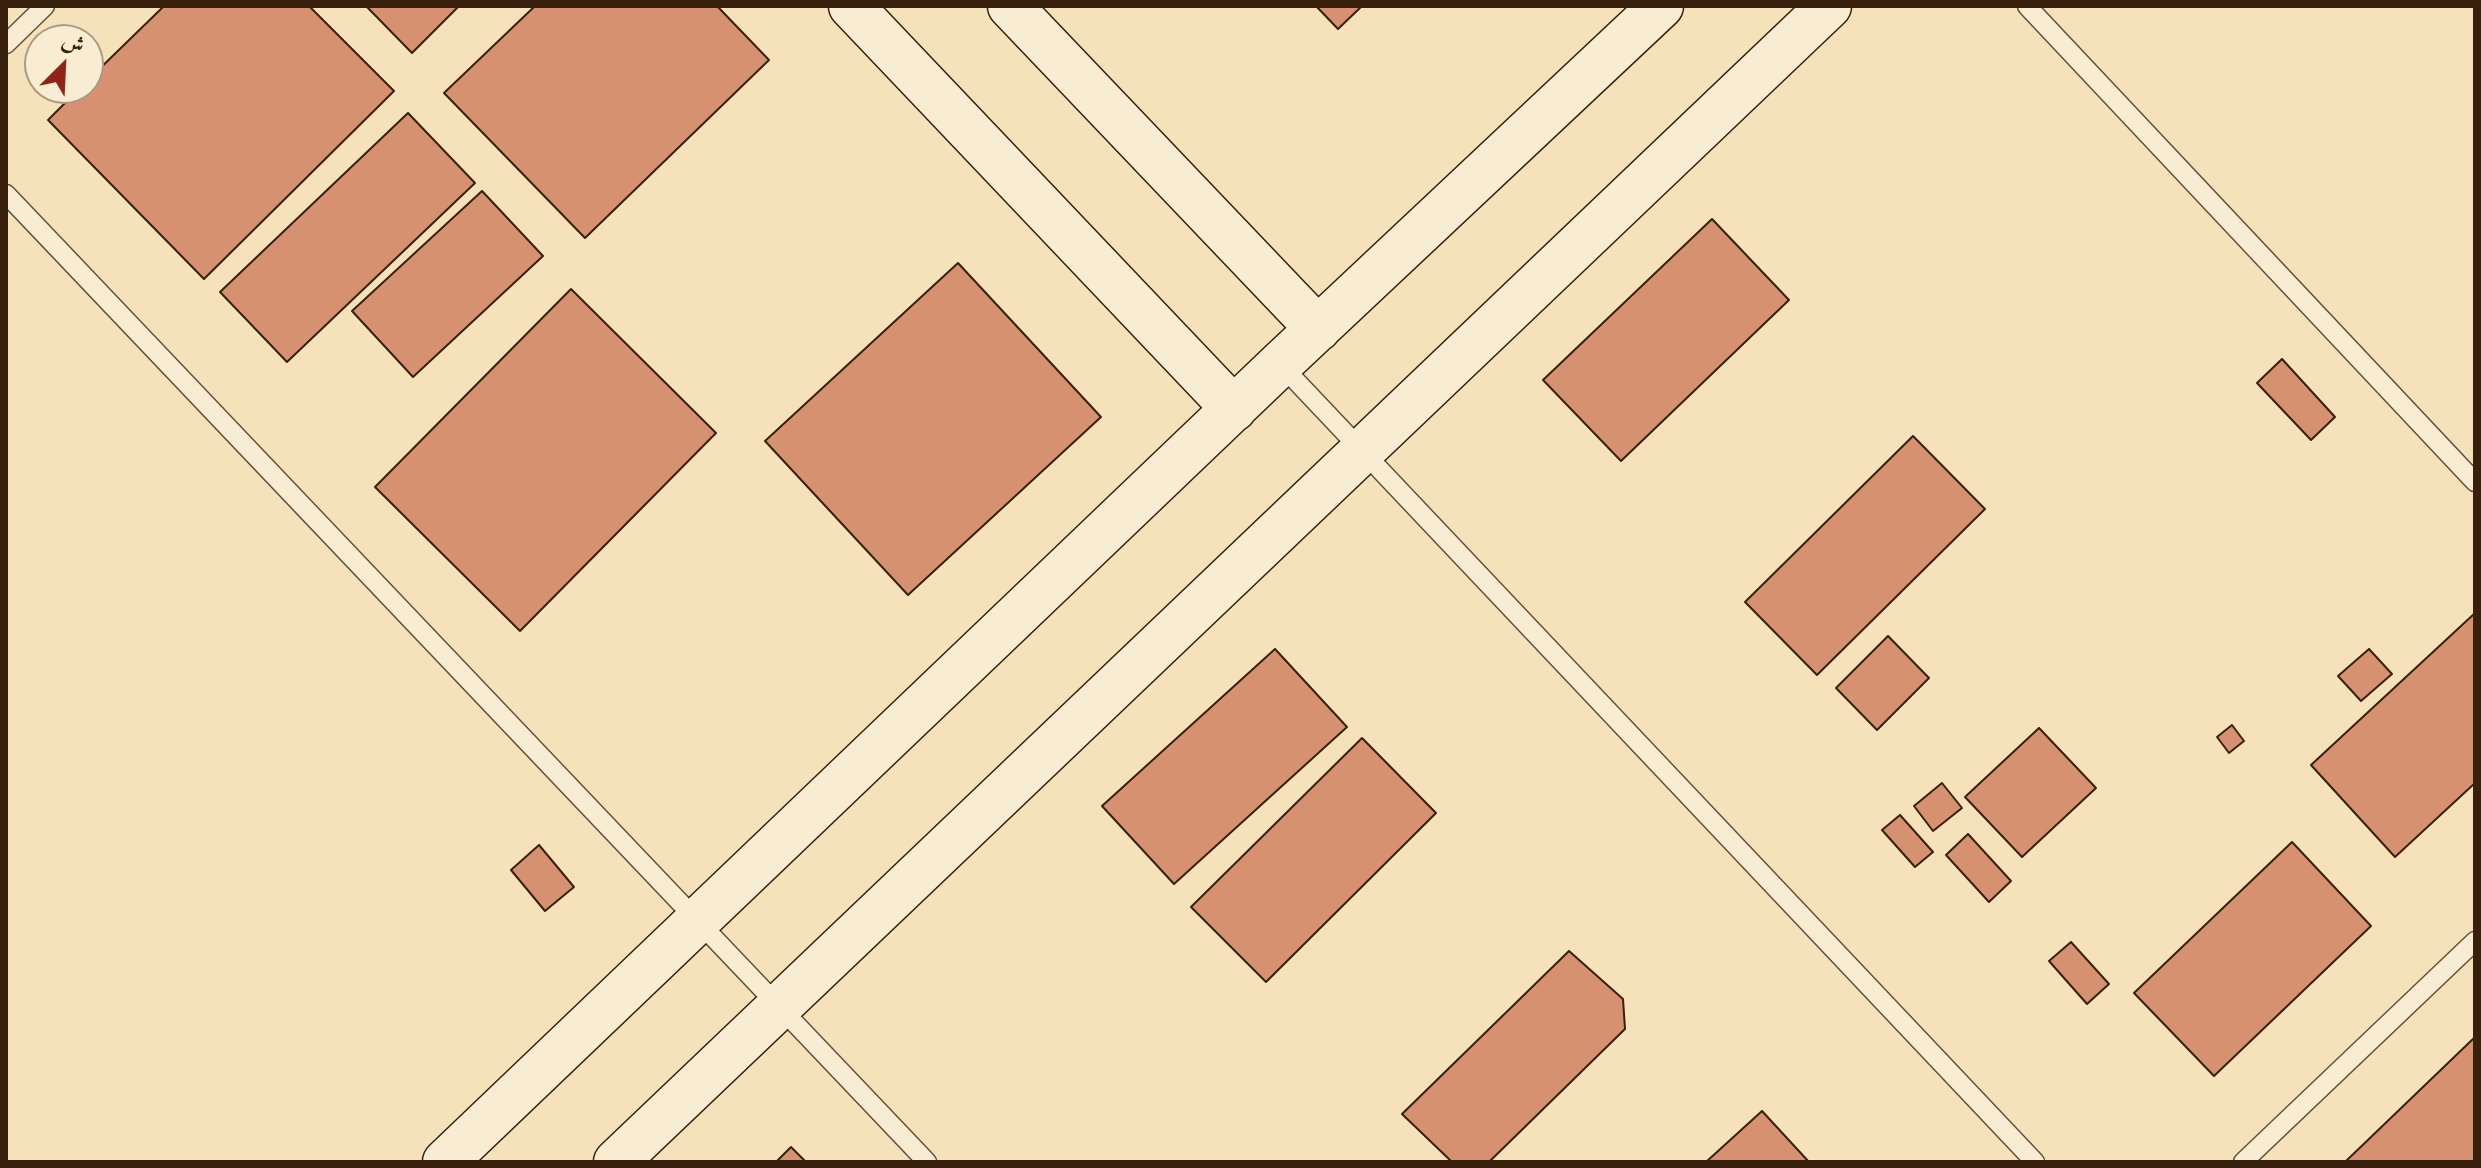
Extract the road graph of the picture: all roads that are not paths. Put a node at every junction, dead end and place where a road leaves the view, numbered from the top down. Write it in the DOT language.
graph roads {
  1 [pos="45,6"];
  2 [pos="851,6"];
  3 [pos="1010,6"];
  4 [pos="1661,6"];
  5 [pos="1829,6"];
  6 [pos="2027,6"];
  7 [pos="6,44"];
  8 [pos="6,194"];
  9 [pos="1318,329"];
  10 [pos="1280,364"];
  11 [pos="1234,409"];
  12 [pos="1362,451"];
  13 [pos="2475,482"];
  14 [pos="698,922"];
  15 [pos="2475,941"];
  16 [pos="779,1006"];
  17 [pos="445,1162"];
  18 [pos="616,1162"];
  19 [pos="927,1162"];
  20 [pos="2035,1162"];
  21 [pos="2243,1162"];
  1 -- 7 [label="lane"];
  2 -- 11 [label="street"];
  3 -- 9 [label="street"];
  4 -- 9 [label="street"];
  5 -- 12 [label="street"];
  6 -- 13 [label="lane"];
  8 -- 14 [label="lane"];
  9 -- 10 [label="street"];
  10 -- 11 [label="street"];
  10 -- 12 [label="lane"];
  11 -- 14 [label="street"];
  12 -- 16 [label="street"];
  12 -- 20 [label="lane"];
  14 -- 16 [label="lane"];
  14 -- 17 [label="street"];
  15 -- 21 [label="lane"];
  16 -- 18 [label="street"];
  16 -- 19 [label="lane"];
}
